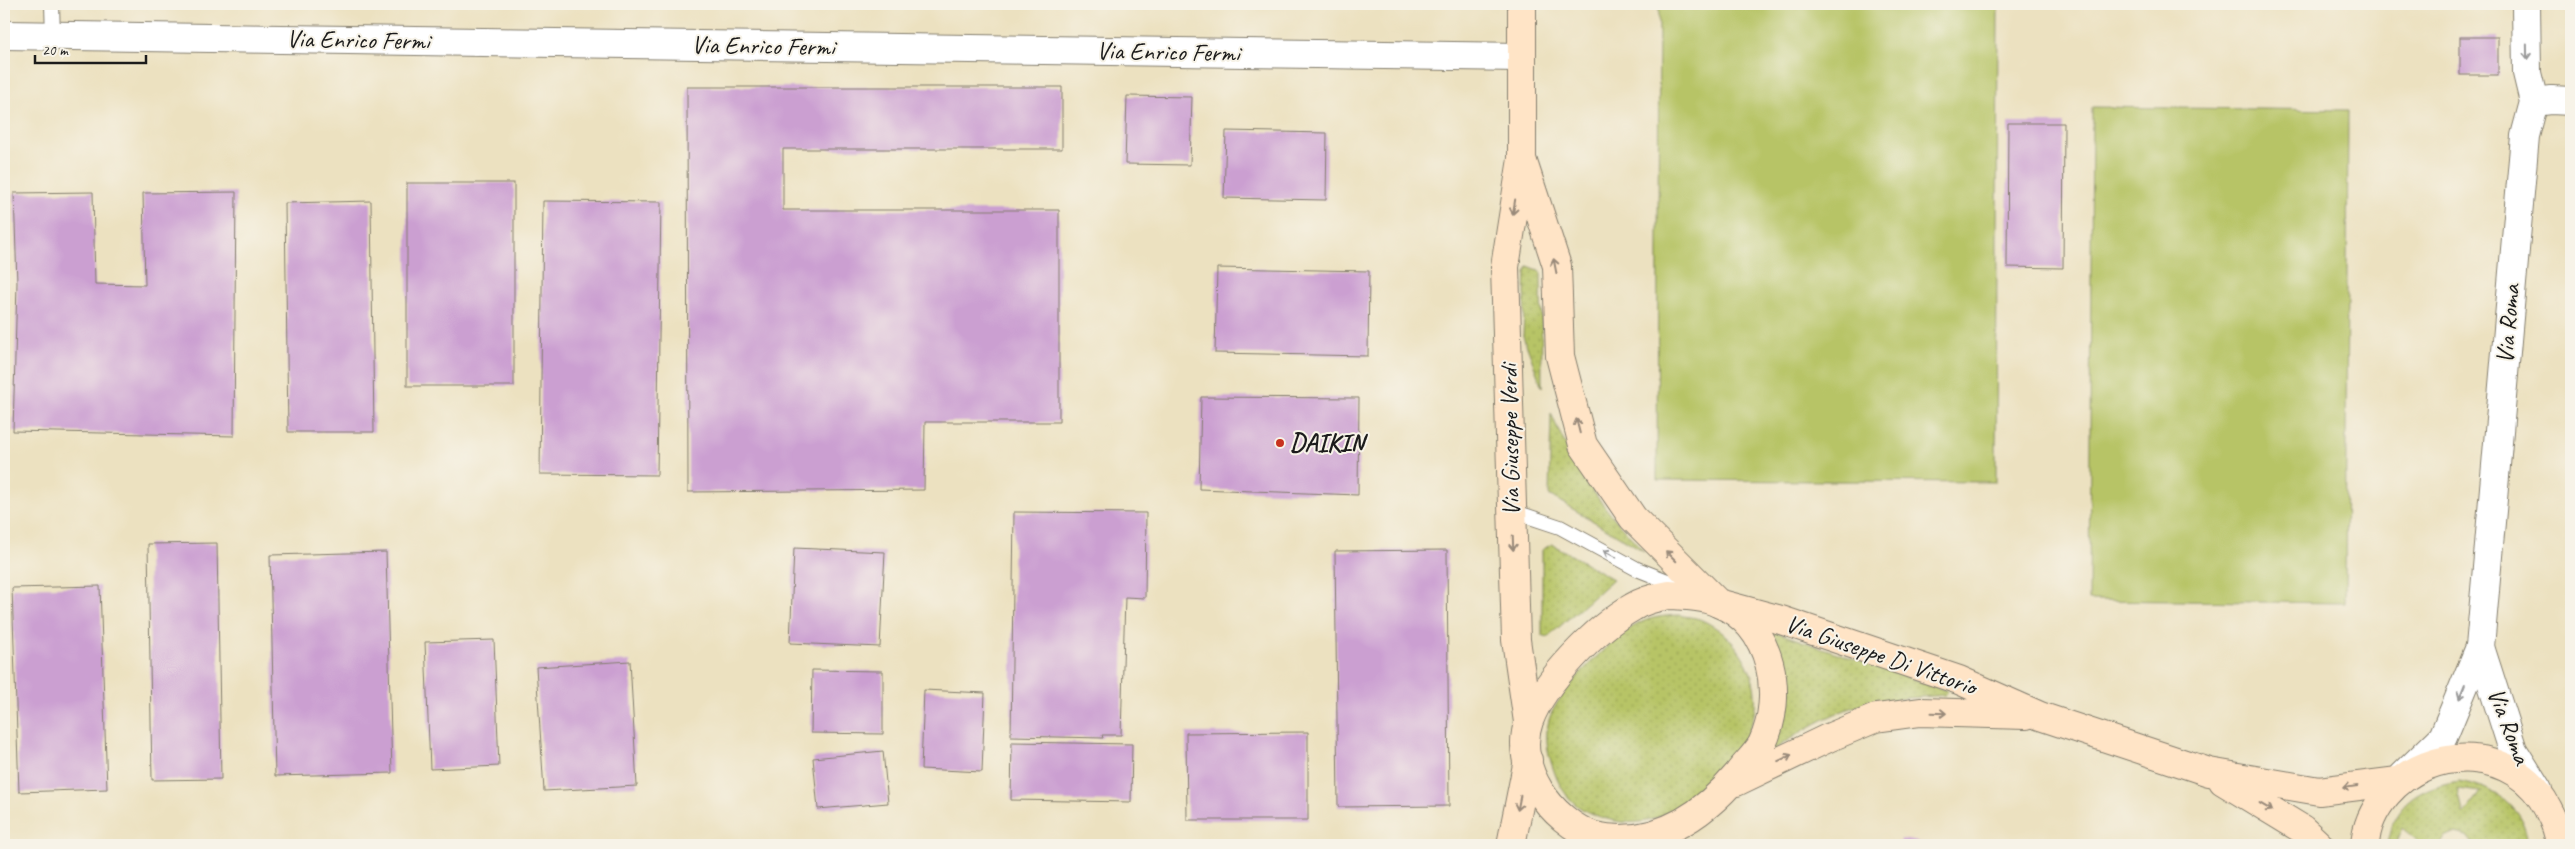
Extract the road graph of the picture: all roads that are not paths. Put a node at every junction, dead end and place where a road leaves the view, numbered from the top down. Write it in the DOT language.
graph roads {
  1 [pos="52,4"];
  2 [pos="1522,4"];
  3 [pos="2526,4"];
  4 [pos="4,35"];
  5 [pos="53,36"];
  6 [pos="1522,57"];
  7 [pos="2571,101"];
  8 [pos="2534,102"];
  9 [pos="1522,159"];
  10 [pos="1512,511"];
  11 [pos="1718,602"];
  12 [pos="2480,647"];
  13 [pos="2040,716"];
  14 [pos="1528,722"];
  15 [pos="1528,760"];
  16 [pos="2209,772"];
  17 [pos="2398,781"];
  18 [pos="1726,788"];
  19 [pos="2545,802"];
  20 [pos="1700,812"];
  21 [pos="1616,844"];
  22 [pos="2562,844"];
  23 [pos="1511,845"];
  24 [pos="1679,845"];
  25 [pos="2320,845"];
  26 [pos="2365,845"];
  1 -- 5 [label="lane"];
  2 -- 6 [label="main road, Via Giuseppe Verdi"];
  3 -- 8 [label="street, Via Roma, one-way"];
  4 -- 5 [label="street, Via Enrico Fermi"];
  5 -- 6 [label="street, Via Enrico Fermi"];
  6 -- 9 [label="main road, Via Giuseppe Verdi"];
  7 -- 8 [label="street"];
  8 -- 12 [label="street, Via Roma"];
  9 -- 10 [label="main road, Via Giuseppe Verdi, one-way"];
  11 -- 9 [label="main road, Via Giuseppe Verdi, one-way"];
  11 -- 10 [label="lane, one-way"];
  10 -- 14 [label="main road, Via Giuseppe Verdi, one-way"];
  11 -- 13 [label="main road, Via Giuseppe Di Vittorio"];
  11 -- 14 [label="main road, Via Giuseppe Di Vittorio"];
  11 -- 18 [label="main road"];
  12 -- 17 [label="street, Via Roma, one-way"];
  12 -- 19 [label="street, Via Roma"];
  13 -- 16 [label="main road, Via Giuseppe Di Vittorio"];
  18 -- 13 [label="main road, Via Giuseppe Di Vittorio, one-way"];
  14 -- 15 [label="main road"];
  15 -- 21 [label="main road"];
  15 -- 23 [label="main road, one-way"];
  17 -- 16 [label="main road, Via Giuseppe Di Vittorio, one-way"];
  16 -- 25 [label="main road, Via Giuseppe Di Vittorio, one-way"];
  17 -- 19 [label="main road"];
  17 -- 26 [label="main road"];
  18 -- 20 [label="main road"];
  19 -- 22 [label="main road"];
  20 -- 21 [label="main road"];
  20 -- 24 [label="main road"];
}
